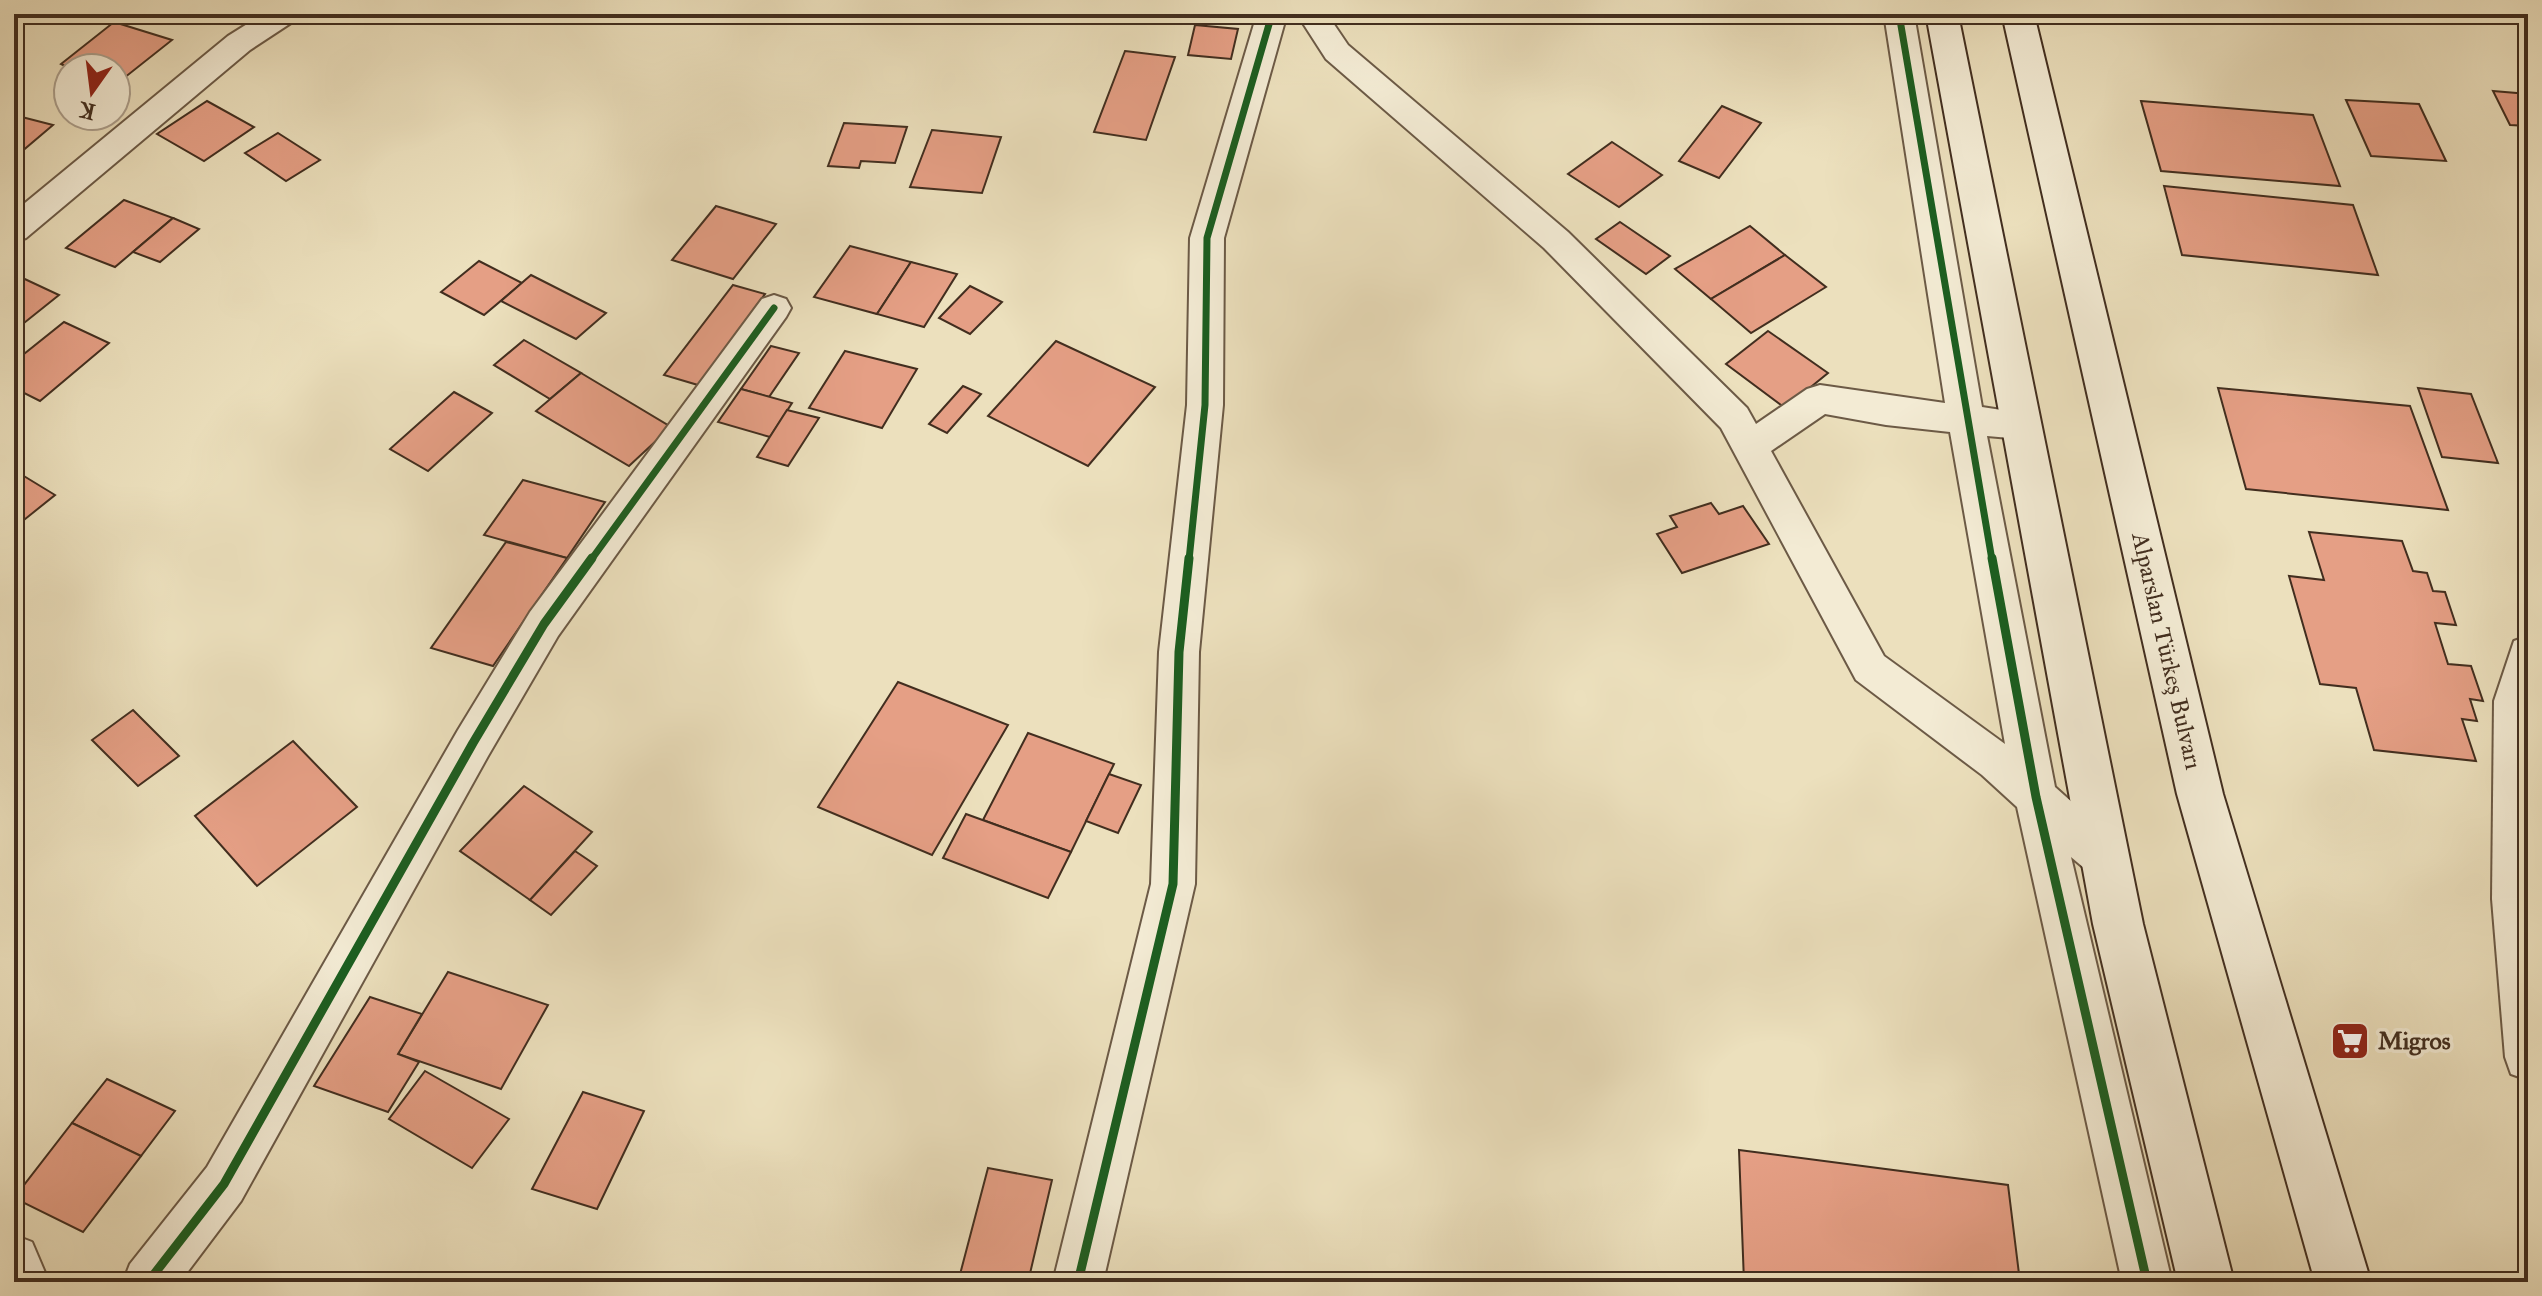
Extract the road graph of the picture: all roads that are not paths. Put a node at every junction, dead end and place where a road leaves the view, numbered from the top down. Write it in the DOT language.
graph roads {
  1 [pos="284,14"];
  2 [pos="1272,14"];
  3 [pos="1312,14"];
  4 [pos="1899,14"];
  5 [pos="1942,14"];
  6 [pos="2018,14"];
  7 [pos="14,230"];
  8 [pos="774,308"];
  9 [pos="1966,419"];
  10 [pos="2021,425"];
  11 [pos="1749,447"];
  12 [pos="2528,653"];
  13 [pos="2036,797"];
  14 [pos="2105,859"];
  15 [pos="2528,1057"];
  16 [pos="14,1260"];
  17 [pos="24,1282"];
  18 [pos="148,1282"];
  19 [pos="1078,1282"];
  20 [pos="2147,1282"];
  21 [pos="2206,1282"];
  22 [pos="2343,1282"];
  1 -- 7 [label="street"];
  2 -- 19 [label="street"];
  3 -- 11 [label="street"];
  4 -- 9 [label="street"];
  5 -- 10 [label="main road"];
  6 -- 22 [label="main road, Alparslan Türkeş Bulvarı"];
  8 -- 18 [label="street"];
  9 -- 10 [label="street"];
  9 -- 11 [label="street"];
  9 -- 13 [label="street"];
  10 -- 14 [label="main road"];
  11 -- 13 [label="street"];
  12 -- 15 [label="street"];
  13 -- 14 [label="street"];
  13 -- 20 [label="street"];
  14 -- 21 [label="main road"];
  16 -- 17 [label="street"];
}
